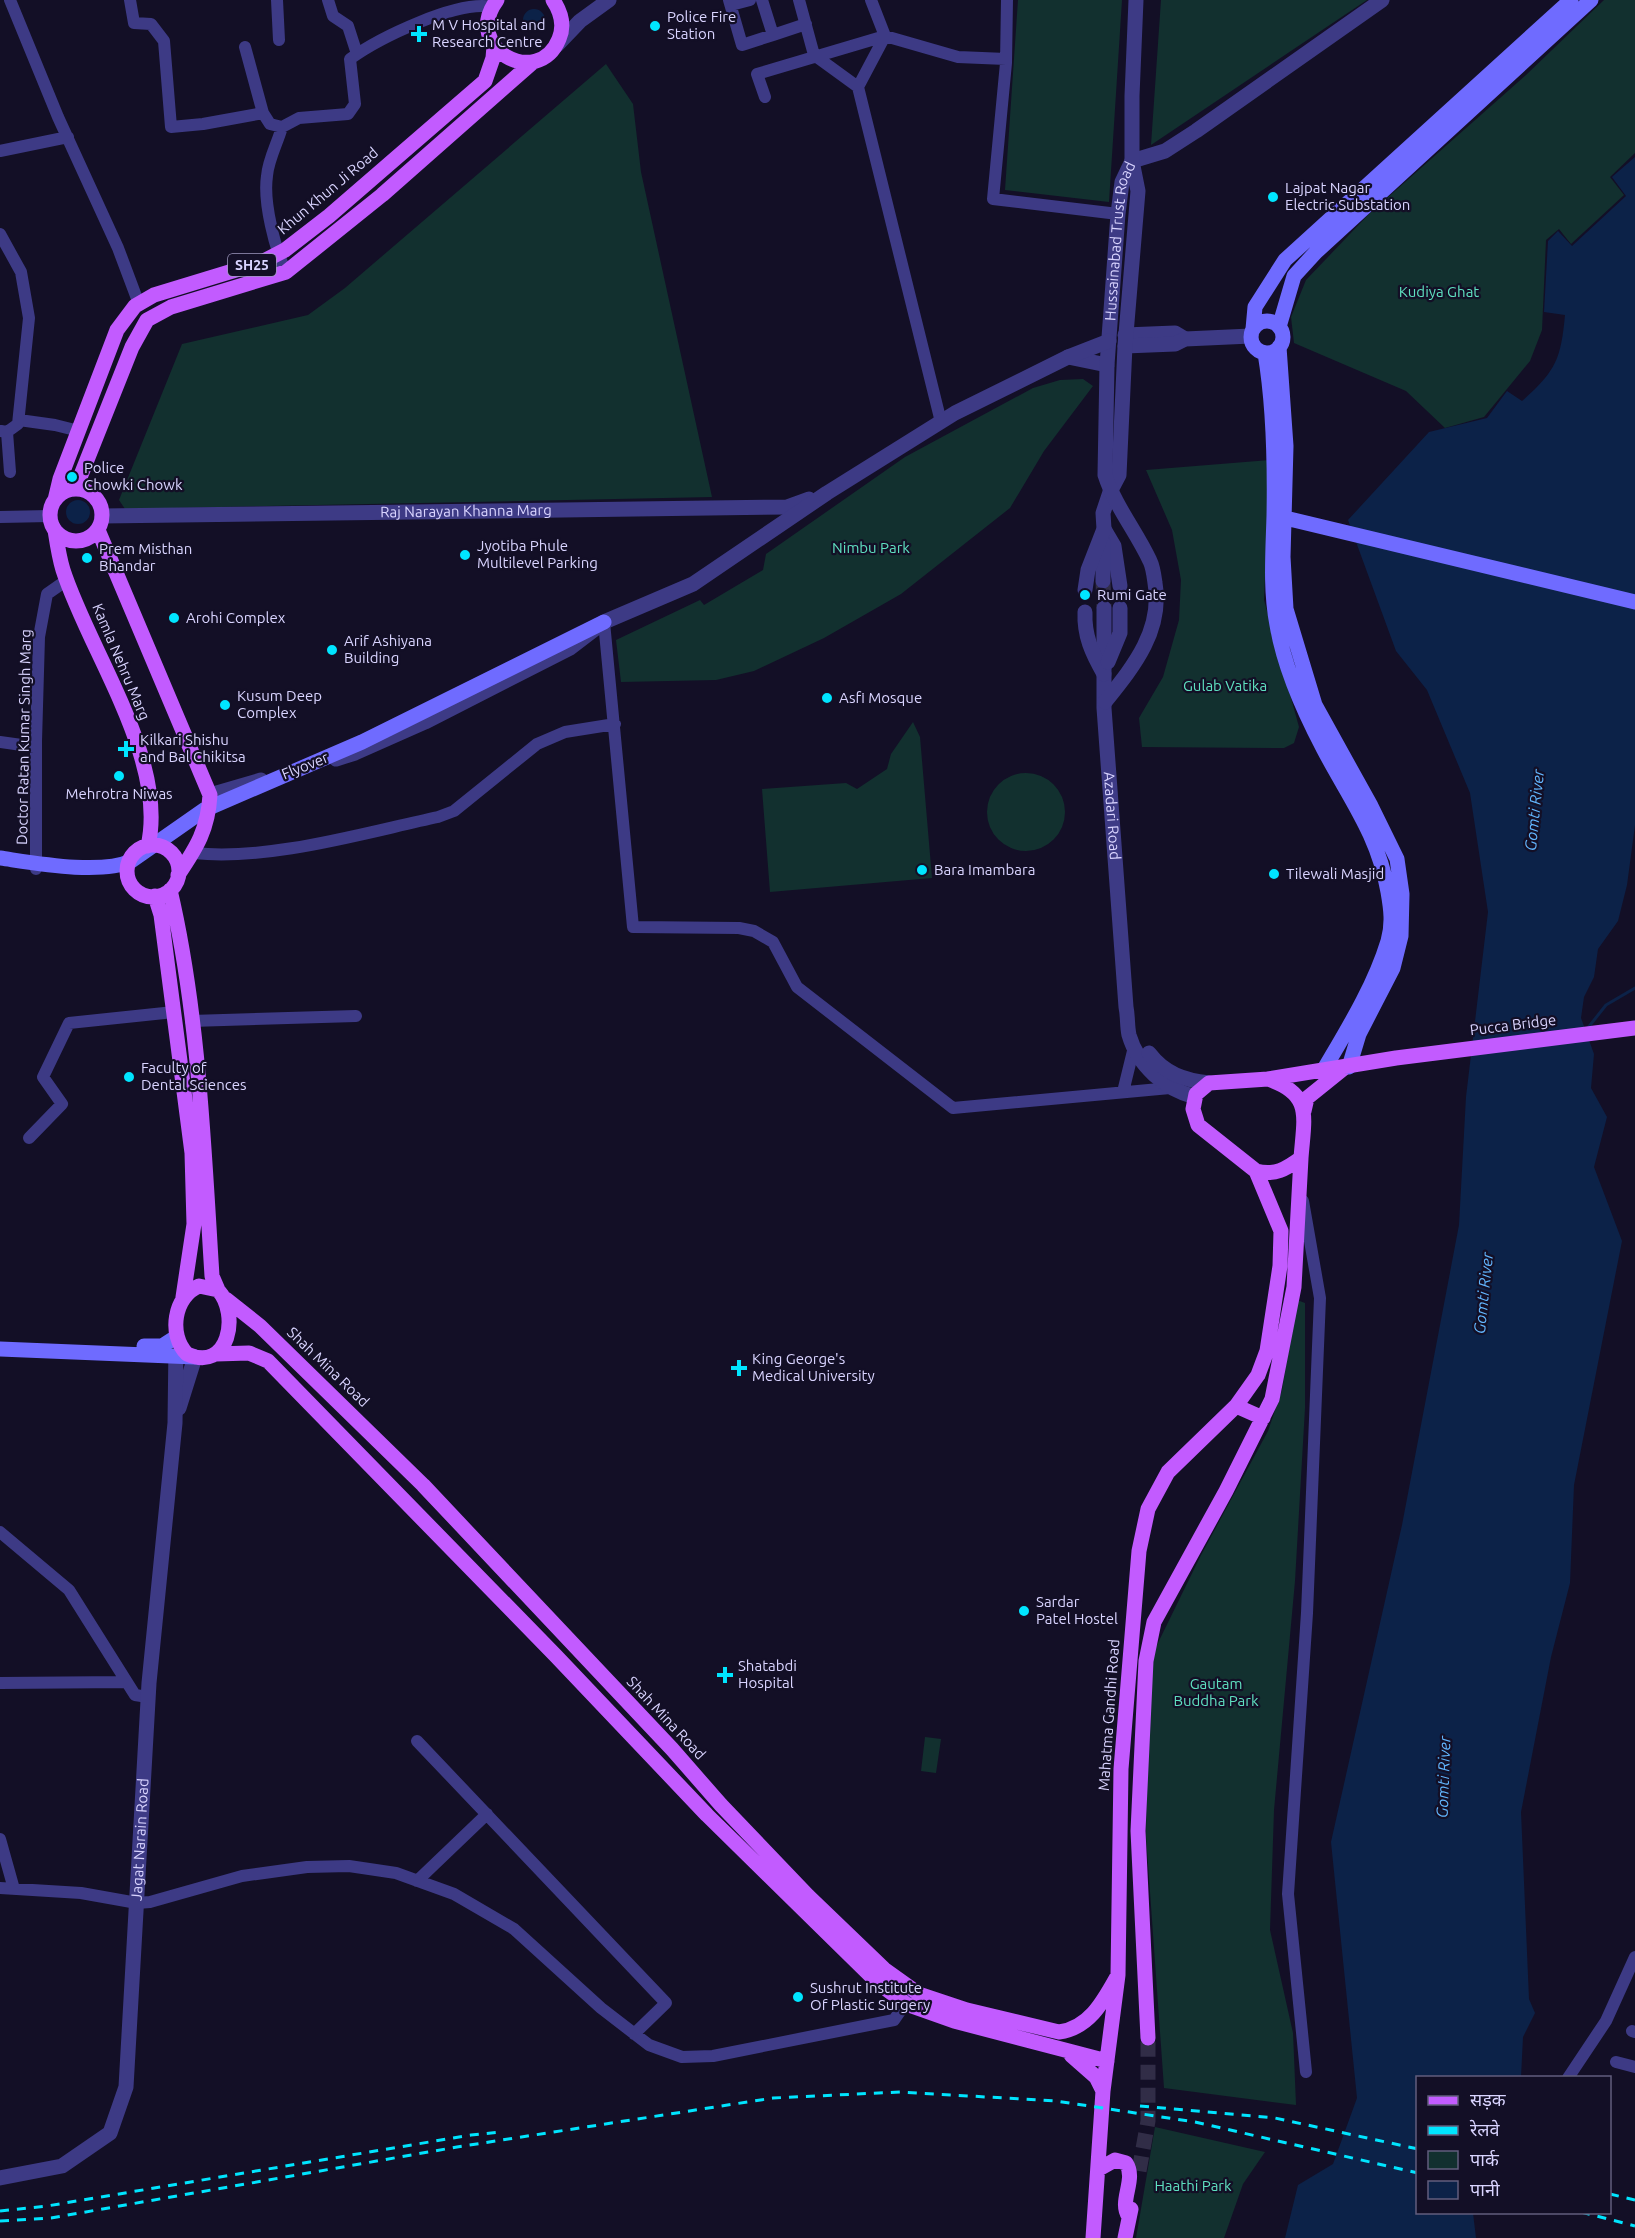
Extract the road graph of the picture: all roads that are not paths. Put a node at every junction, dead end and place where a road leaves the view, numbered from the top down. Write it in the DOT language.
graph roads {
  1 [pos="10,0"];
  2 [pos="130,0"];
  3 [pos="277,0"];
  4 [pos="328,0"];
  5 [pos="553,0"];
  6 [pos="609,0"];
  7 [pos="750,0"];
  8 [pos="762,0"];
  9 [pos="799,0"];
  10 [pos="871,0"];
  11 [pos="1007,0"];
  12 [pos="1136,0"];
  13 [pos="1382,0"];
  14 [pos="1571,0"];
  15 [pos="1591,0"];
  16 [pos="730,3"];
  17 [pos="494,4"];
  18 [pos="806,24"];
  19 [pos="773,35"];
  20 [pos="885,36"];
  21 [pos="279,40"];
  22 [pos="557,45"];
  23 [pos="494,46"];
  24 [pos="245,47"];
  25 [pos="357,54"];
  26 [pos="814,55"];
  27 [pos="1006,59"];
  28 [pos="533,62"];
  29 [pos="858,87"];
  30 [pos="765,97"];
  31 [pos="263,113"];
  32 [pos="282,127"];
  33 [pos="68,137"];
  34 [pos="0,151"];
  35 [pos="1132,161"];
  36 [pos="370,181"];
  37 [pos="382,195"];
  38 [pos="1118,214"];
  39 [pos="0,234"];
  40 [pos="278,254"];
  41 [pos="286,272"];
  42 [pos="139,304"];
  43 [pos="1279,327"];
  44 [pos="1252,332"];
  45 [pos="1125,340"];
  46 [pos="1109,341"];
  47 [pos="1272,350"];
  48 [pos="1068,357"];
  49 [pos="1107,365"];
  50 [pos="19,420"];
  51 [pos="941,422"];
  52 [pos="3,431"];
  53 [pos="78,432"];
  54 [pos="10,472"];
  55 [pos="81,489"];
  56 [pos="1110,492"];
  57 [pos="827,493"];
  58 [pos="55,500"];
  59 [pos="1280,516"];
  60 [pos="0,517"];
  61 [pos="53,523"];
  62 [pos="100,523"];
  63 [pos="1104,530"];
  64 [pos="66,580"];
  65 [pos="1103,581"];
  66 [pos="1120,586"];
  67 [pos="1085,590"];
  68 [pos="1635,602"];
  69 [pos="1112,608"];
  70 [pos="1085,612"];
  71 [pos="604,622"];
  72 [pos="1104,674"];
  73 [pos="1105,702"];
  74 [pos="615,724"];
  75 [pos="0,742"];
  76 [pos="36,747"];
  77 [pos="1333,752"];
  78 [pos="210,795"];
  79 [pos="148,846"];
  80 [pos="194,853"];
  81 [pos="0,856"];
  82 [pos="131,856"];
  83 [pos="36,863"];
  84 [pos="0,865"];
  85 [pos="178,875"];
  86 [pos="127,876"];
  87 [pos="170,890"];
  88 [pos="155,896"];
  89 [pos="174,1012"];
  90 [pos="356,1016"];
  91 [pos="191,1021"];
  92 [pos="1130,1023"];
  93 [pos="1635,1028"];
  94 [pos="1134,1047"];
  95 [pos="1347,1067"];
  96 [pos="1323,1071"];
  97 [pos="1268,1079"];
  98 [pos="1209,1083"];
  99 [pos="1170,1088"];
  100 [pos="1123,1092"];
  101 [pos="1196,1097"];
  102 [pos="193,1107"];
  103 [pos="1304,1112"];
  104 [pos="29,1138"];
  105 [pos="1301,1158"];
  106 [pos="1256,1171"];
  107 [pos="1300,1188"];
  108 [pos="222,1294"];
  109 [pos="183,1297"];
  110 [pos="176,1337"];
  111 [pos="0,1348"];
  112 [pos="87,1351"];
  113 [pos="216,1354"];
  114 [pos="176,1357"];
  115 [pos="195,1358"];
  116 [pos="1236,1406"];
  117 [pos="1263,1418"];
  118 [pos="175,1423"];
  119 [pos="370,1434"];
  120 [pos="355,1450"];
  121 [pos="0,1532"];
  122 [pos="501,1569"];
  123 [pos="486,1584"];
  124 [pos="1133,1620"];
  125 [pos="1154,1622"];
  126 [pos="570,1642"];
  127 [pos="556,1656"];
  128 [pos="127,1682"];
  129 [pos="0,1683"];
  130 [pos="148,1697"];
  131 [pos="417,1741"];
  132 [pos="677,1755"];
  133 [pos="664,1768"];
  134 [pos="487,1814"];
  135 [pos="0,1839"];
  136 [pos="417,1881"];
  137 [pos="0,1888"];
  138 [pos="14,1889"];
  139 [pos="137,1903"];
  140 [pos="1635,1957"];
  141 [pos="1118,1975"];
  142 [pos="909,1998"];
  143 [pos="634,2034"];
  144 [pos="1148,2038"];
  145 [pos="1066,2051"];
  146 [pos="1107,2061"];
  147 [pos="1616,2062"];
  148 [pos="1635,2067"];
  149 [pos="1306,2072"];
  150 [pos="1569,2076"];
  151 [pos="1103,2091"];
  152 [pos="1099,2169"];
  153 [pos="1139,2171"];
  154 [pos="0,2178"];
  155 [pos="1129,2217"];
  156 [pos="1093,2238"];
  157 [pos="1125,2238"];
  1 -- 33 [label="street"];
  2 -- 31 [label="street"];
  3 -- 21 [label="street"];
  4 -- 25 [label="street"];
  5 -- 22 [label="main road"];
  6 -- 22 [label="street"];
  7 -- 16 [label="street"];
  8 -- 19 [label="street"];
  9 -- 18 [label="street"];
  10 -- 20 [label="street"];
  11 -- 27 [label="street"];
  12 -- 35 [label="street, Hussainabad Trust Road"];
  13 -- 35 [label="street"];
  14 -- 44 [label="main road"];
  15 -- 43 [label="main road"];
  16 -- 19 [label="street"];
  17 -- 23 [label="main road, SH25"];
  17 -- 25 [label="street"];
  18 -- 19 [label="street"];
  18 -- 26 [label="street"];
  20 -- 26 [label="street"];
  20 -- 27 [label="street"];
  20 -- 29 [label="street"];
  22 -- 28 [label="main road, SH25"];
  23 -- 28 [label="main road"];
  23 -- 36 [label="main road, Khun Khun Ji Road / SH25"];
  24 -- 31 [label="street"];
  25 -- 32 [label="street"];
  26 -- 29 [label="street"];
  26 -- 30 [label="street"];
  27 -- 38 [label="street"];
  28 -- 37 [label="main road, SH25"];
  29 -- 51 [label="street"];
  31 -- 32 [label="street"];
  32 -- 40 [label="street"];
  33 -- 34 [label="street"];
  33 -- 42 [label="street"];
  35 -- 38 [label="street, Hussainabad Trust Road"];
  35 -- 45 [label="street"];
  36 -- 37 [label="main road"];
  36 -- 40 [label="main road, Khun Khun Ji Road / SH25"];
  37 -- 41 [label="main road, SH25"];
  38 -- 46 [label="street, Hussainabad Trust Road"];
  39 -- 50 [label="street"];
  40 -- 41 [label="street"];
  40 -- 42 [label="main road, Khun Khun Ji Road / SH25"];
  41 -- 55 [label="main road, SH25"];
  42 -- 53 [label="main road, Khun Khun Ji Road / SH25"];
  43 -- 44 [label="main road"];
  43 -- 47 [label="main road"];
  44 -- 45 [label="street"];
  44 -- 47 [label="main road"];
  45 -- 56 [label="street"];
  46 -- 48 [label="street"];
  46 -- 49 [label="street, Hussainabad Trust Road"];
  47 -- 59 [label="main road"];
  48 -- 49 [label="street"];
  48 -- 51 [label="street"];
  49 -- 56 [label="street, Hussainabad Trust Road"];
  50 -- 52 [label="street"];
  50 -- 53 [label="street"];
  51 -- 57 [label="street"];
  52 -- 54 [label="street"];
  53 -- 58 [label="main road, Khun Khun Ji Road / SH25"];
  55 -- 58 [label="main road"];
  55 -- 62 [label="main road"];
  56 -- 63 [label="street"];
  56 -- 73 [label="street"];
  57 -- 62 [label="street, Raj Narayan Khanna Marg"];
  57 -- 71 [label="street"];
  58 -- 61 [label="main road, SH25"];
  59 -- 68 [label="main road"];
  59 -- 77 [label="main road"];
  60 -- 61 [label="street"];
  61 -- 62 [label="main road"];
  61 -- 64 [label="main road, Kamla Nehru Marg / SH25"];
  62 -- 78 [label="main road"];
  63 -- 65 [label="street"];
  63 -- 66 [label="street"];
  63 -- 67 [label="street"];
  64 -- 76 [label="street, Doctor Ratan Kumar Singh Marg"];
  64 -- 79 [label="main road, Kamla Nehru Marg / SH25"];
  69 -- 72 [label="street"];
  70 -- 72 [label="street, Azadari Road"];
  71 -- 74 [label="street"];
  71 -- 78 [label="street"];
  71 -- 81 [label="main road, Flyover"];
  72 -- 73 [label="street, Azadari Road"];
  73 -- 92 [label="street, Azadari Road"];
  74 -- 80 [label="street"];
  74 -- 100 [label="street"];
  75 -- 76 [label="street"];
  76 -- 83 [label="street, Doctor Ratan Kumar Singh Marg"];
  77 -- 95 [label="main road"];
  77 -- 96 [label="main road"];
  78 -- 80 [label="main road"];
  79 -- 82 [label="main road"];
  79 -- 85 [label="main road"];
  80 -- 85 [label="main road"];
  81 -- 83 [label="main road"];
  82 -- 83 [label="main road"];
  82 -- 86 [label="main road"];
  83 -- 84 [label="main road"];
  83 -- 86 [label="main road"];
  85 -- 87 [label="main road"];
  86 -- 88 [label="main road"];
  87 -- 88 [label="main road"];
  87 -- 91 [label="main road"];
  88 -- 89 [label="main road"];
  89 -- 102 [label="main road"];
  89 -- 104 [label="street"];
  90 -- 91 [label="street"];
  91 -- 102 [label="main road"];
  92 -- 94 [label="street, Azadari Road"];
  92 -- 98 [label="street"];
  93 -- 95 [label="main road, Pucca Bridge"];
  94 -- 99 [label="street"];
  94 -- 100 [label="street"];
  95 -- 96 [label="main road, Pucca Bridge"];
  95 -- 103 [label="main road"];
  96 -- 97 [label="main road, Pucca Bridge"];
  97 -- 98 [label="main road"];
  97 -- 103 [label="main road"];
  98 -- 101 [label="main road"];
  99 -- 100 [label="street"];
  99 -- 101 [label="street"];
  101 -- 106 [label="main road"];
  102 -- 108 [label="main road"];
  102 -- 109 [label="main road"];
  103 -- 105 [label="main road"];
  105 -- 106 [label="main road"];
  105 -- 107 [label="main road"];
  106 -- 116 [label="main road, Mahatma Gandhi Road"];
  107 -- 117 [label="main road"];
  107 -- 149 [label="street"];
  108 -- 109 [label="main road"];
  108 -- 113 [label="main road"];
  108 -- 119 [label="main road, Shah Mina Road"];
  109 -- 110 [label="main road"];
  110 -- 112 [label="main road"];
  110 -- 114 [label="street, Jagat Narain Road"];
  110 -- 115 [label="main road"];
  111 -- 112 [label="main road"];
  112 -- 114 [label="main road"];
  113 -- 115 [label="main road"];
  113 -- 120 [label="main road, Shah Mina Road"];
  114 -- 115 [label="main road"];
  114 -- 118 [label="street, Jagat Narain Road"];
  115 -- 118 [label="street, Jagat Narain Road"];
  116 -- 117 [label="main road"];
  116 -- 124 [label="main road, Mahatma Gandhi Road"];
  117 -- 125 [label="main road"];
  118 -- 130 [label="street, Jagat Narain Road"];
  119 -- 120 [label="main road"];
  119 -- 122 [label="main road, Shah Mina Road"];
  120 -- 123 [label="main road, Shah Mina Road"];
  121 -- 128 [label="street"];
  122 -- 123 [label="main road"];
  122 -- 126 [label="main road, Shah Mina Road"];
  123 -- 127 [label="main road, Shah Mina Road"];
  124 -- 125 [label="main road"];
  124 -- 141 [label="main road, Mahatma Gandhi Road"];
  125 -- 144 [label="main road"];
  126 -- 127 [label="main road"];
  126 -- 132 [label="main road, Shah Mina Road"];
  127 -- 133 [label="main road, Shah Mina Road"];
  128 -- 129 [label="street"];
  128 -- 130 [label="street"];
  130 -- 139 [label="street, Jagat Narain Road"];
  131 -- 134 [label="street"];
  132 -- 133 [label="main road"];
  132 -- 142 [label="main road, Shah Mina Road"];
  133 -- 142 [label="main road, Shah Mina Road"];
  134 -- 136 [label="street"];
  134 -- 143 [label="street"];
  135 -- 138 [label="street"];
  136 -- 139 [label="street"];
  136 -- 143 [label="street"];
  137 -- 138 [label="street"];
  138 -- 139 [label="street"];
  139 -- 154 [label="street, Jagat Narain Road"];
  140 -- 150 [label="street"];
  141 -- 142 [label="main road, Shah Mina Road"];
  141 -- 146 [label="main road, Mahatma Gandhi Road"];
  142 -- 143 [label="street"];
  142 -- 145 [label="main road, Shah Mina Road"];
  145 -- 146 [label="main road, Shah Mina Road"];
  145 -- 151 [label="main road"];
  146 -- 151 [label="main road, Mahatma Gandhi Road"];
  147 -- 148 [label="street"];
  151 -- 152 [label="main road, Mahatma Gandhi Road"];
  152 -- 155 [label="main road"];
  152 -- 156 [label="main road, Mahatma Gandhi Road"];
  153 -- 155 [label="main road"];
  155 -- 157 [label="main road"];
}
